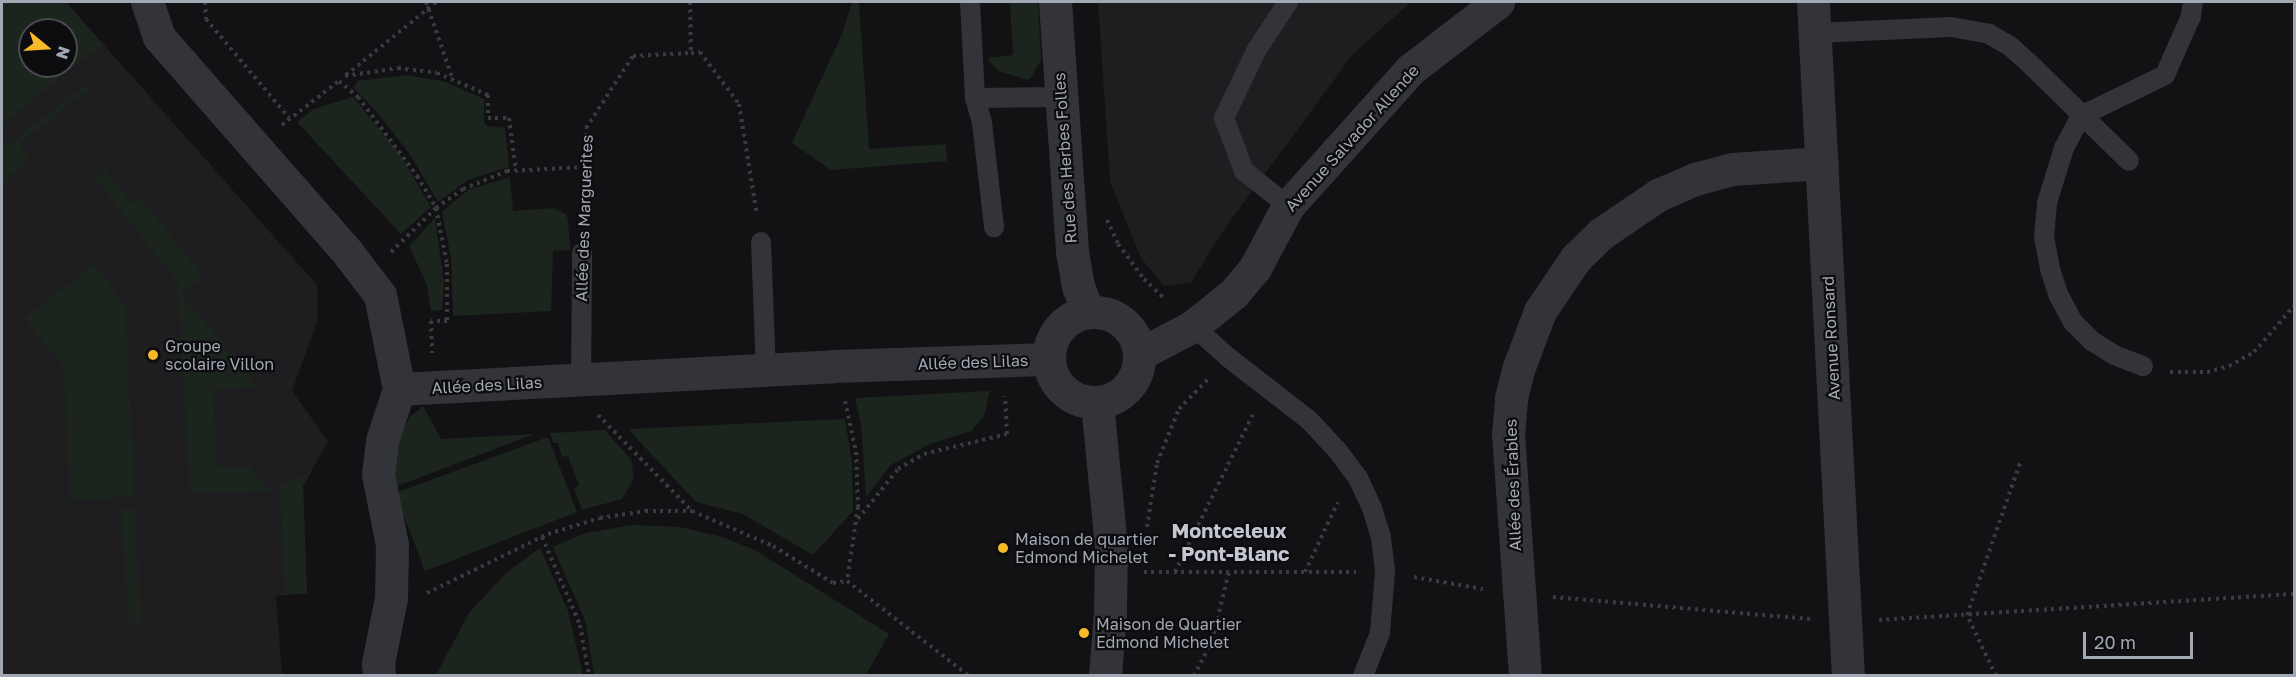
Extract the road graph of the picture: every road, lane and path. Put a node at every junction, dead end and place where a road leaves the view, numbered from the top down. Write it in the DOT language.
graph roads {
  1 [pos="147,2"];
  2 [pos="205,2"];
  3 [pos="426,2"];
  4 [pos="436,2"];
  5 [pos="690,2"];
  6 [pos="970,2"];
  7 [pos="1055,2"];
  8 [pos="1288,2"];
  9 [pos="1498,2"];
  10 [pos="2193,2"];
  11 [pos="428,8"];
  12 [pos="1814,17"];
  13 [pos="691,53"];
  14 [pos="345,76"];
  15 [pos="453,80"];
  16 [pos="339,81"];
  17 [pos="1060,97"];
  18 [pos="975,98"];
  19 [pos="2081,116"];
  20 [pos="2129,161"];
  21 [pos="1822,163"];
  22 [pos="585,167"];
  23 [pos="516,171"];
  24 [pos="1288,206"];
  25 [pos="436,208"];
  26 [pos="1106,217"];
  27 [pos="994,227"];
  28 [pos="761,242"];
  29 [pos="582,253"];
  30 [pos="365,276"];
  31 [pos="2295,306"];
  32 [pos="1089,312"];
  33 [pos="1192,326"];
  34 [pos="1140,354"];
  35 [pos="1228,358"];
  36 [pos="1049,359"];
  37 [pos="1003,363"];
  38 [pos="834,366"];
  39 [pos="2143,366"];
  40 [pos="766,370"];
  41 [pos="581,380"];
  42 [pos="432,388"];
  43 [pos="1266,388"];
  44 [pos="399,389"];
  45 [pos="1097,403"];
  46 [pos="2021,460"];
  47 [pos="1352,471"];
  48 [pos="692,512"];
  49 [pos="856,522"];
  50 [pos="1147,529"];
  51 [pos="542,537"];
  52 [pos="1142,561"];
  53 [pos="1175,572"];
  54 [pos="1229,572"];
  55 [pos="1305,572"];
  56 [pos="1385,572"];
  57 [pos="847,580"];
  58 [pos="1519,594"];
  59 [pos="2295,594"];
  60 [pos="391,598"];
  61 [pos="1967,615"];
  62 [pos="1846,622"];
  63 [pos="379,675"];
  64 [pos="589,675"];
  65 [pos="969,675"];
  66 [pos="1105,675"];
  67 [pos="1194,675"];
  68 [pos="1362,675"];
  69 [pos="1525,675"];
  70 [pos="1848,675"];
  71 [pos="1996,675"];
  1 -- 30 [label="street"];
  2 -- 16 [label="path"];
  3 -- 11 [label="path"];
  4 -- 11 [label="path"];
  5 -- 13 [label="path"];
  6 -- 18 [label="lane"];
  7 -- 17 [label="street, Rue des Herbes Folles"];
  8 -- 24 [label="lane"];
  9 -- 24 [label="street, Avenue Salvador Allende"];
  10 -- 19 [label="lane"];
  11 -- 14 [label="path"];
  11 -- 15 [label="path"];
  12 -- 19 [label="lane"];
  12 -- 21 [label="street, Avenue Ronsard"];
  13 -- 22 [label="path, Allée des Marguerites"];
  13 -- 28 [label="path"];
  14 -- 15 [label="path"];
  14 -- 16 [label="path"];
  15 -- 23 [label="path"];
  16 -- 25 [label="path"];
  17 -- 18 [label="lane"];
  17 -- 32 [label="street, Rue des Herbes Folles"];
  18 -- 27 [label="lane"];
  19 -- 20 [label="lane"];
  19 -- 39 [label="lane"];
  21 -- 58 [label="street, Allée des Érables"];
  21 -- 62 [label="street, Avenue Ronsard"];
  22 -- 23 [label="path"];
  22 -- 29 [label="path, Allée des Marguerites"];
  23 -- 25 [label="path"];
  24 -- 33 [label="street, Avenue Salvador Allende"];
  25 -- 30 [label="path"];
  25 -- 42 [label="path"];
  26 -- 33 [label="path"];
  28 -- 40 [label="lane"];
  29 -- 41 [label="lane, Allée des Marguerites"];
  30 -- 44 [label="street"];
  31 -- 39 [label="path"];
  32 -- 34 [label="street"];
  32 -- 36 [label="street"];
  33 -- 34 [label="street, Avenue Salvador Allende"];
  33 -- 35 [label="lane"];
  34 -- 45 [label="street"];
  35 -- 43 [label="lane"];
  35 -- 50 [label="path"];
  36 -- 37 [label="street, Allée des Lilas"];
  36 -- 45 [label="street"];
  37 -- 38 [label="street, Allée des Lilas"];
  37 -- 49 [label="path"];
  38 -- 40 [label="street, Allée des Lilas"];
  38 -- 49 [label="path"];
  40 -- 41 [label="street, Allée des Lilas"];
  41 -- 42 [label="street, Allée des Lilas"];
  41 -- 48 [label="path"];
  42 -- 44 [label="street, Allée des Lilas"];
  43 -- 47 [label="lane"];
  43 -- 53 [label="path"];
  44 -- 60 [label="street"];
  45 -- 66 [label="street"];
  46 -- 61 [label="path"];
  47 -- 55 [label="path"];
  47 -- 56 [label="lane"];
  48 -- 51 [label="path"];
  48 -- 57 [label="path"];
  49 -- 57 [label="path"];
  51 -- 60 [label="path"];
  51 -- 64 [label="path"];
  52 -- 53 [label="path"];
  53 -- 54 [label="path"];
  54 -- 55 [label="path"];
  54 -- 67 [label="path"];
  55 -- 56 [label="path"];
  56 -- 58 [label="path"];
  56 -- 68 [label="lane"];
  57 -- 65 [label="path"];
  58 -- 62 [label="path"];
  58 -- 69 [label="street, Allée des Érables"];
  59 -- 61 [label="path"];
  60 -- 63 [label="street"];
  61 -- 62 [label="path"];
  61 -- 71 [label="path"];
  62 -- 70 [label="street, Avenue Ronsard"];
}
